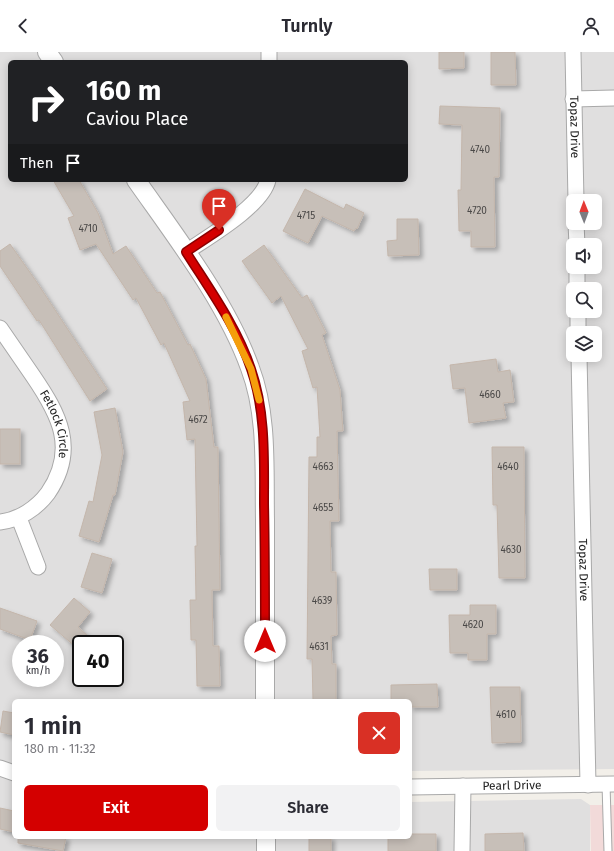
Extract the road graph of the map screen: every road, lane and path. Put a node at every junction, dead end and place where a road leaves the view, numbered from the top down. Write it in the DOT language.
graph roads {
  1 [pos="573,52"];
  2 [pos="614,98"];
  3 [pos="573,99"];
  4 [pos="137,182"];
  5 [pos="267,182"];
  6 [pos="576,194"];
  7 [pos="186,252"];
  8 [pos="0,328"];
  9 [pos="579,362"];
  10 [pos="19,518"];
  11 [pos="0,522"];
  12 [pos="38,567"];
  13 [pos="265,699"];
  14 [pos="0,768"];
  15 [pos="12,772"];
  16 [pos="588,784"];
  17 [pos="610,784"];
  18 [pos="463,786"];
  19 [pos="412,787"];
  20 [pos="266,839"];
  21 [pos="610,848"];
  22 [pos="266,851"];
  23 [pos="462,851"];
  1 -- 3 [label="street, Topaz Drive"];
  2 -- 3 [label="street"];
  3 -- 6 [label="street, Topaz Drive"];
  4 -- 7 [label="street"];
  5 -- 7 [label="street"];
  7 -- 13 [label="street"];
  8 -- 10 [label="street, Fetlock Circle"];
  9 -- 16 [label="street, Topaz Drive"];
  10 -- 11 [label="street, Fetlock Circle"];
  10 -- 12 [label="street"];
  14 -- 15 [label="street"];
  16 -- 17 [label="street, Pearl Drive"];
  16 -- 18 [label="street, Pearl Drive"];
  17 -- 21 [label="lane"];
  18 -- 19 [label="street, Pearl Drive"];
  18 -- 23 [label="street"];
  20 -- 22 [label="street"];
}
